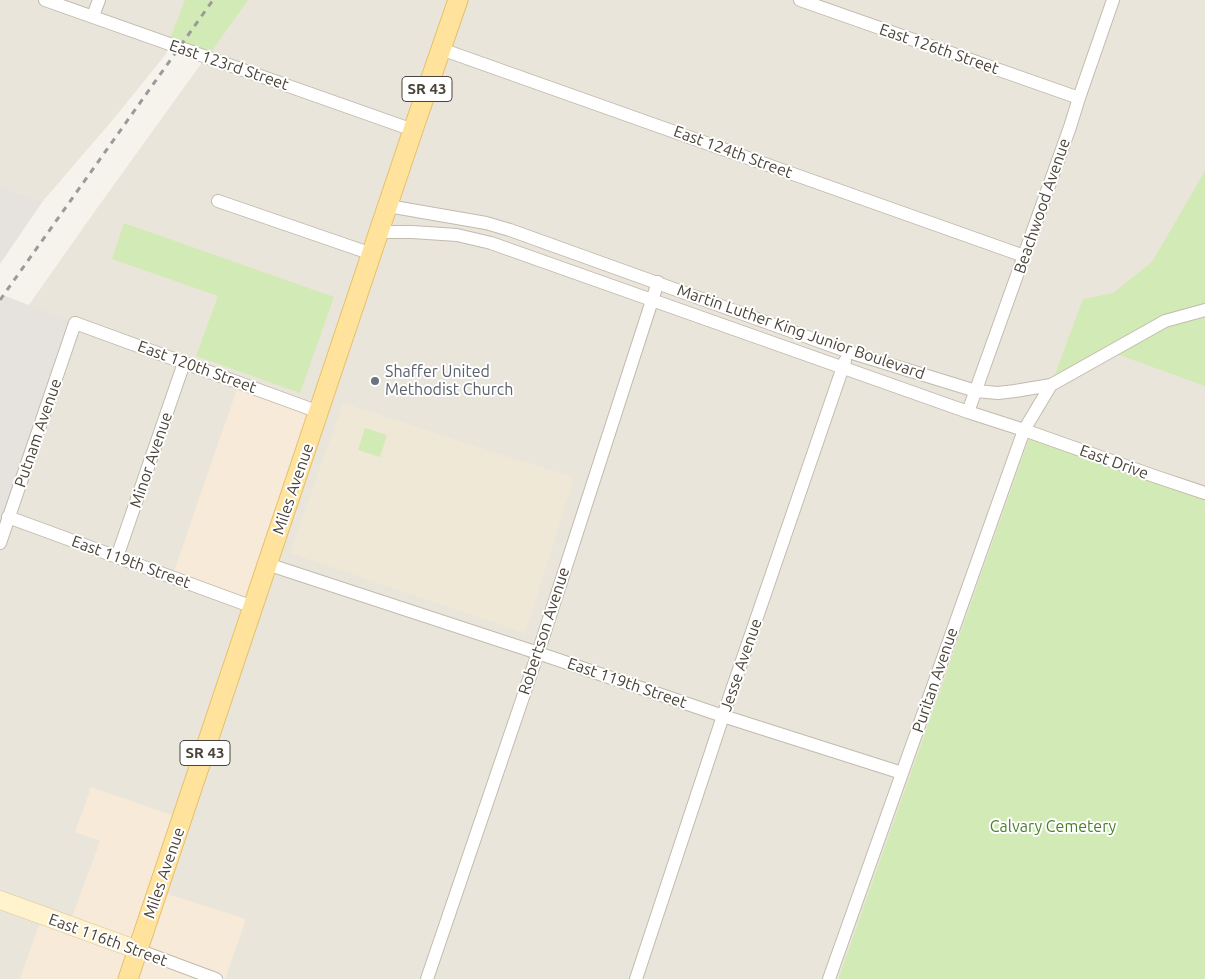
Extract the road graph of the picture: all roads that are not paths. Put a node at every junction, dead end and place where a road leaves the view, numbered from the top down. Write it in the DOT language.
graph roads {
  1 [pos="45,0"];
  2 [pos="99,0"];
  3 [pos="458,0"];
  4 [pos="800,0"];
  5 [pos="1113,0"];
  6 [pos="93,16"];
  7 [pos="442,48"];
  8 [pos="1079,98"];
  9 [pos="413,130"];
  10 [pos="218,201"];
  11 [pos="388,206"];
  12 [pos="379,232"];
  13 [pos="372,254"];
  14 [pos="1024,256"];
  15 [pos="658,282"];
  16 [pos="652,300"];
  17 [pos="1205,310"];
  18 [pos="76,323"];
  19 [pos="849,352"];
  20 [pos="184,363"];
  21 [pos="843,367"];
  22 [pos="1051,385"];
  23 [pos="976,391"];
  24 [pos="319,412"];
  25 [pos="968,412"];
  26 [pos="1024,430"];
  27 [pos="1205,493"];
  28 [pos="8,517"];
  29 [pos="0,543"];
  30 [pos="117,557"];
  31 [pos="267,564"];
  32 [pos="253,606"];
  33 [pos="538,653"];
  34 [pos="723,716"];
  35 [pos="902,773"];
  36 [pos="0,900"];
  37 [pos="138,950"];
  38 [pos="128,979"];
  39 [pos="216,979"];
  40 [pos="427,979"];
  41 [pos="636,979"];
  42 [pos="829,979"];
  1 -- 6 [label="street, East 123rd Street"];
  2 -- 6 [label="street"];
  3 -- 7 [label="main road, Miles Avenue / SR 43"];
  4 -- 8 [label="street, East 126th Street"];
  5 -- 8 [label="street, Beachwood Avenue"];
  6 -- 9 [label="street, East 123rd Street"];
  7 -- 9 [label="main road, Miles Avenue / SR 43"];
  7 -- 14 [label="street, East 124th Street"];
  8 -- 14 [label="street, Beachwood Avenue"];
  9 -- 11 [label="main road, Miles Avenue / SR 43"];
  10 -- 13 [label="street"];
  11 -- 12 [label="main road, Miles Avenue / SR 43"];
  11 -- 15 [label="street, Martin Luther King Junior Boulevard"];
  12 -- 13 [label="main road, Miles Avenue / SR 43"];
  12 -- 16 [label="street, Martin Luther King Junior Boulevard"];
  13 -- 24 [label="main road, Miles Avenue / SR 43"];
  14 -- 23 [label="street, Beachwood Avenue"];
  15 -- 16 [label="street, Robertson Avenue"];
  15 -- 19 [label="street, Martin Luther King Junior Boulevard"];
  16 -- 21 [label="street, Martin Luther King Junior Boulevard"];
  16 -- 33 [label="street, Robertson Avenue"];
  17 -- 22 [label="street, Martin Luther King Junior Boulevard"];
  18 -- 20 [label="street, East 120th Street"];
  18 -- 28 [label="street, Putnam Avenue"];
  19 -- 21 [label="street, Jesse Avenue"];
  19 -- 23 [label="street, Martin Luther King Junior Boulevard"];
  20 -- 24 [label="street, East 120th Street"];
  20 -- 30 [label="street, Minor Avenue"];
  21 -- 25 [label="street, Martin Luther King Junior Boulevard"];
  21 -- 34 [label="street, Jesse Avenue"];
  22 -- 23 [label="street, Martin Luther King Junior Boulevard"];
  22 -- 26 [label="street, Puritan Avenue"];
  23 -- 25 [label="street, Beachwood Avenue"];
  24 -- 31 [label="main road, Miles Avenue / SR 43"];
  25 -- 26 [label="street, Martin Luther King Junior Boulevard"];
  26 -- 27 [label="street, East Drive"];
  26 -- 35 [label="street, Puritan Avenue"];
  28 -- 29 [label="street, Putnam Avenue"];
  28 -- 30 [label="street, East 119th Street"];
  30 -- 32 [label="street, East 119th Street"];
  31 -- 32 [label="main road, Miles Avenue / SR 43"];
  31 -- 33 [label="street, East 119th Street"];
  32 -- 37 [label="main road, Miles Avenue / SR 43"];
  33 -- 34 [label="street, East 119th Street"];
  33 -- 40 [label="street, Robertson Avenue"];
  34 -- 35 [label="street, East 119th Street"];
  34 -- 41 [label="street, Jesse Avenue"];
  35 -- 42 [label="street, Puritan Avenue"];
  36 -- 37 [label="main road, East 116th Street"];
  37 -- 38 [label="main road, Miles Avenue / SR 43"];
  37 -- 39 [label="street, East 116th Street"];
}
